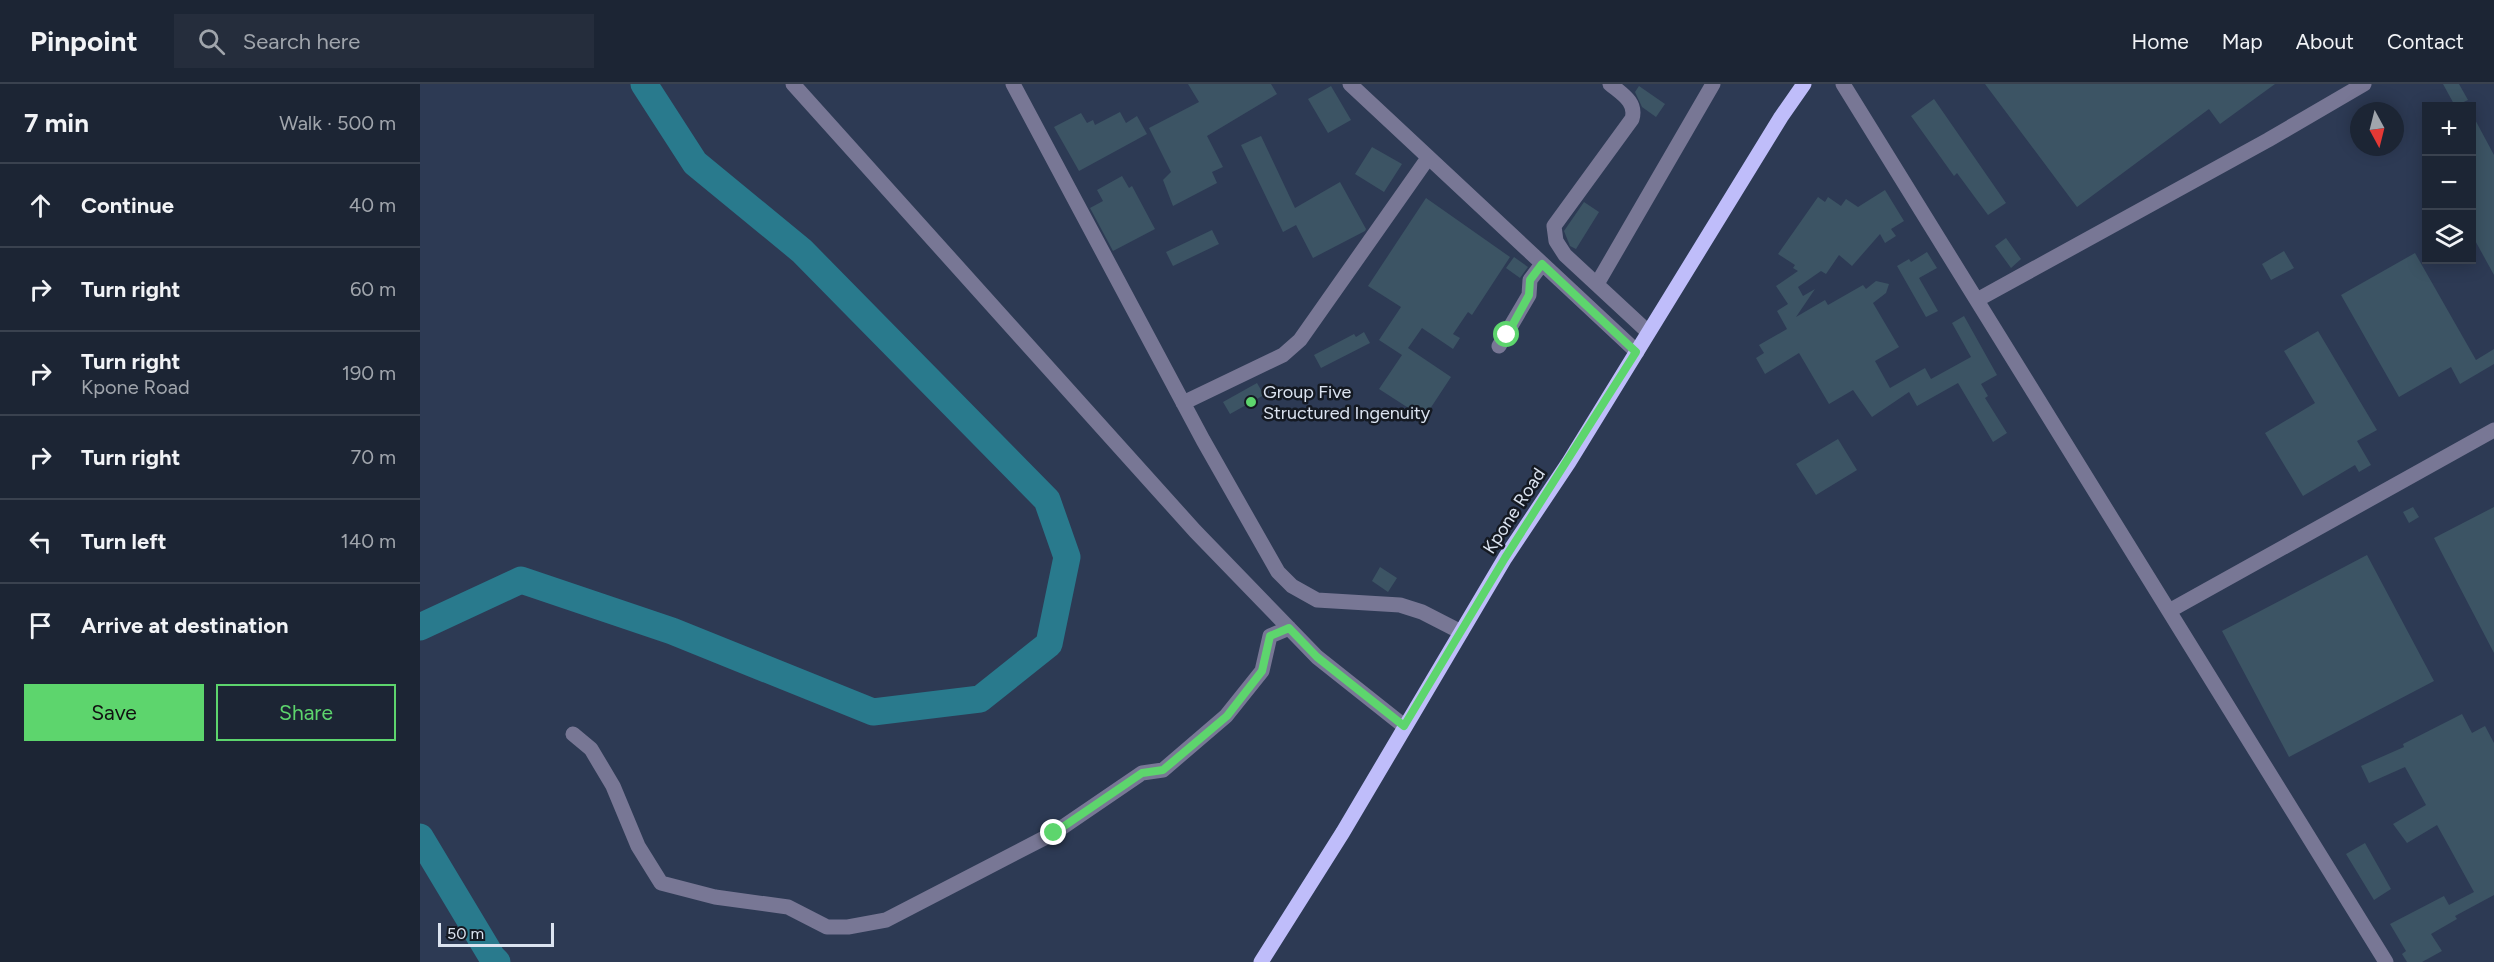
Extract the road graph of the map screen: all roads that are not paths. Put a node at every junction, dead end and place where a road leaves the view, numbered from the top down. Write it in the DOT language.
graph roads {
  1 [pos="794,84"];
  2 [pos="1014,84"];
  3 [pos="1350,84"];
  4 [pos="1610,84"];
  5 [pos="1713,84"];
  6 [pos="1804,84"];
  7 [pos="1843,84"];
  8 [pos="2364,84"];
  9 [pos="1428,158"];
  10 [pos="1542,264"];
  11 [pos="1597,284"];
  12 [pos="1977,300"];
  13 [pos="1648,332"];
  14 [pos="1499,346"];
  15 [pos="1636,352"];
  16 [pos="1183,403"];
  17 [pos="2494,430"];
  18 [pos="2169,611"];
  19 [pos="1289,628"];
  20 [pos="1461,632"];
  21 [pos="1404,726"];
  22 [pos="573,734"];
  23 [pos="1261,962"];
  24 [pos="2386,962"];
  1 -- 19 [label="street"];
  2 -- 16 [label="street"];
  3 -- 9 [label="street"];
  4 -- 11 [label="street"];
  5 -- 11 [label="street"];
  6 -- 13 [label="main road, Kpone Road"];
  7 -- 12 [label="street"];
  8 -- 12 [label="street"];
  9 -- 10 [label="street"];
  9 -- 16 [label="street"];
  10 -- 14 [label="street"];
  10 -- 15 [label="street"];
  11 -- 13 [label="street"];
  12 -- 18 [label="street"];
  13 -- 15 [label="main road, Kpone Road"];
  15 -- 20 [label="main road, Kpone Road"];
  16 -- 20 [label="street"];
  17 -- 18 [label="street"];
  18 -- 24 [label="street"];
  19 -- 21 [label="street"];
  19 -- 22 [label="street"];
  20 -- 21 [label="main road, Kpone Road"];
  21 -- 23 [label="main road, Kpone Road"];
}
